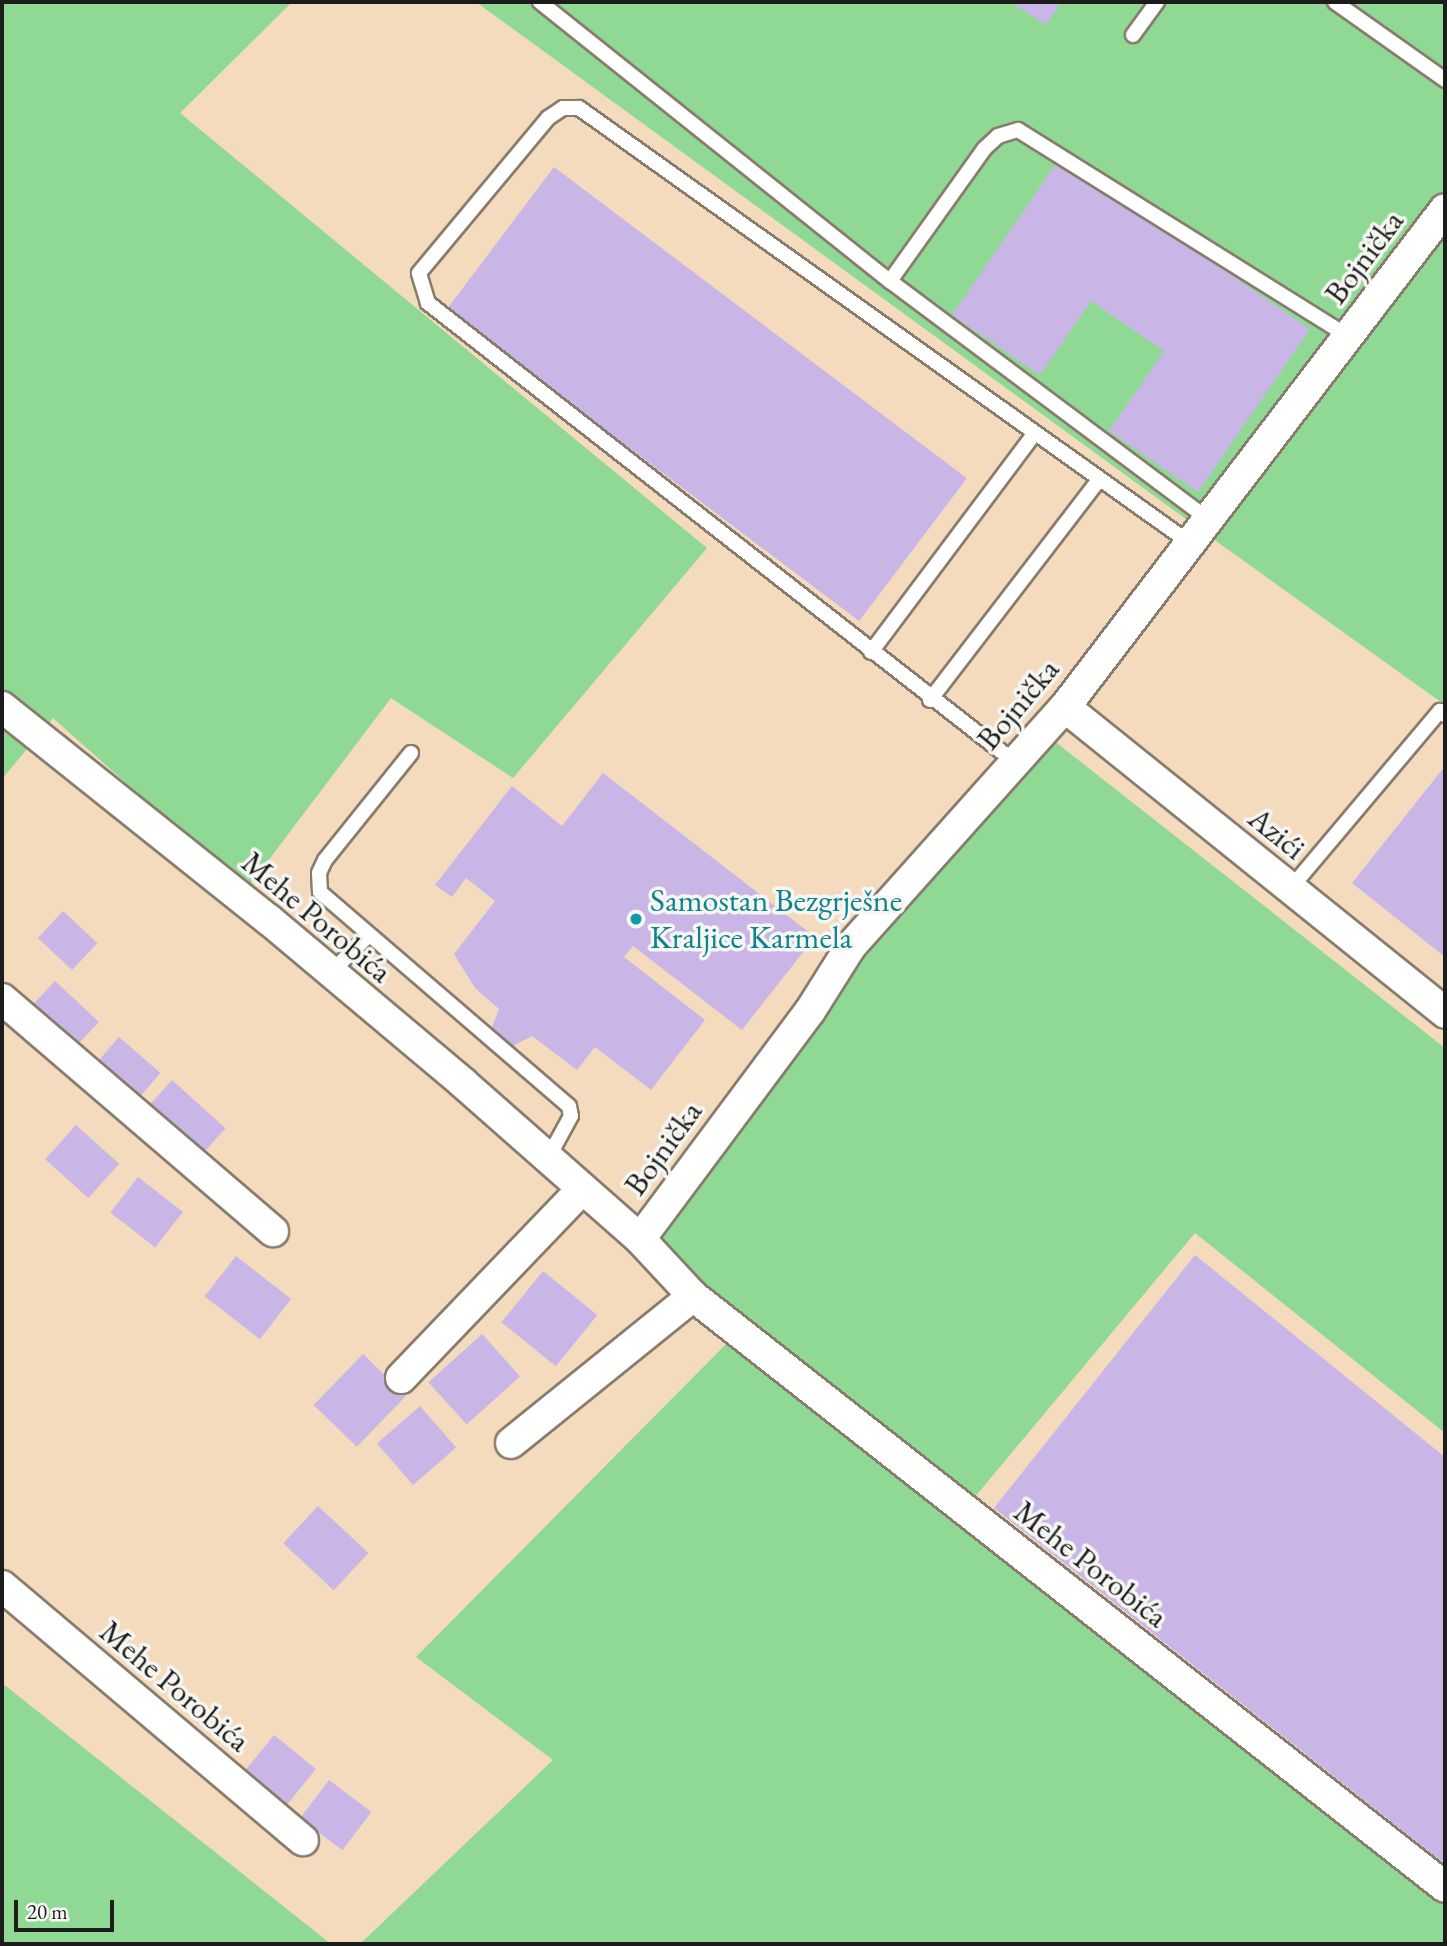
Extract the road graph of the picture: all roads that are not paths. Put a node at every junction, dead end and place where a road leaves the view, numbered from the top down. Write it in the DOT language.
graph roads {
  1 [pos="540,2"];
  2 [pos="1157,2"];
  3 [pos="1335,2"];
  4 [pos="1133,35"];
  5 [pos="1445,80"];
  6 [pos="1445,209"];
  7 [pos="890,281"];
  8 [pos="1348,337"];
  9 [pos="1034,434"];
  10 [pos="1098,481"];
  11 [pos="1208,519"];
  12 [pos="1190,543"];
  13 [pos="871,652"];
  14 [pos="930,700"];
  15 [pos="2,707"];
  16 [pos="1065,707"];
  17 [pos="1445,715"];
  18 [pos="411,753"];
  19 [pos="1016,763"];
  20 [pos="1290,889"];
  21 [pos="368,936"];
  22 [pos="330,973"];
  23 [pos="2,999"];
  24 [pos="1445,1013"];
  25 [pos="548,1158"];
  26 [pos="582,1189"];
  27 [pos="273,1231"];
  28 [pos="640,1239"];
  29 [pos="693,1296"];
  30 [pos="401,1378"];
  31 [pos="511,1443"];
  32 [pos="2,1586"];
  33 [pos="303,1840"];
  34 [pos="1445,1887"];
  1 -- 7 [label="lane"];
  2 -- 4 [label="lane"];
  3 -- 5 [label="lane"];
  6 -- 8 [label="street, Bojnička"];
  7 -- 8 [label="lane"];
  7 -- 11 [label="lane"];
  8 -- 11 [label="street, Bojnička"];
  9 -- 10 [label="lane"];
  9 -- 13 [label="lane"];
  9 -- 13 [label="lane"];
  10 -- 12 [label="lane"];
  10 -- 14 [label="lane"];
  11 -- 12 [label="street, Bojnička"];
  12 -- 16 [label="street, Bojnička"];
  13 -- 14 [label="lane"];
  14 -- 19 [label="lane"];
  15 -- 22 [label="street, Mehe Porobića"];
  16 -- 19 [label="street, Bojnička"];
  16 -- 20 [label="street, Azići"];
  17 -- 20 [label="lane"];
  18 -- 21 [label="lane"];
  19 -- 28 [label="street, Bojnička"];
  20 -- 24 [label="street, Azići"];
  21 -- 22 [label="lane"];
  21 -- 25 [label="lane"];
  22 -- 25 [label="street, Mehe Porobića"];
  23 -- 27 [label="street"];
  25 -- 26 [label="street, Mehe Porobića"];
  26 -- 28 [label="street, Mehe Porobića"];
  26 -- 30 [label="street"];
  28 -- 29 [label="street, Mehe Porobića"];
  29 -- 31 [label="street"];
  29 -- 34 [label="street, Mehe Porobića"];
  32 -- 33 [label="street, Mehe Porobića"];
}
